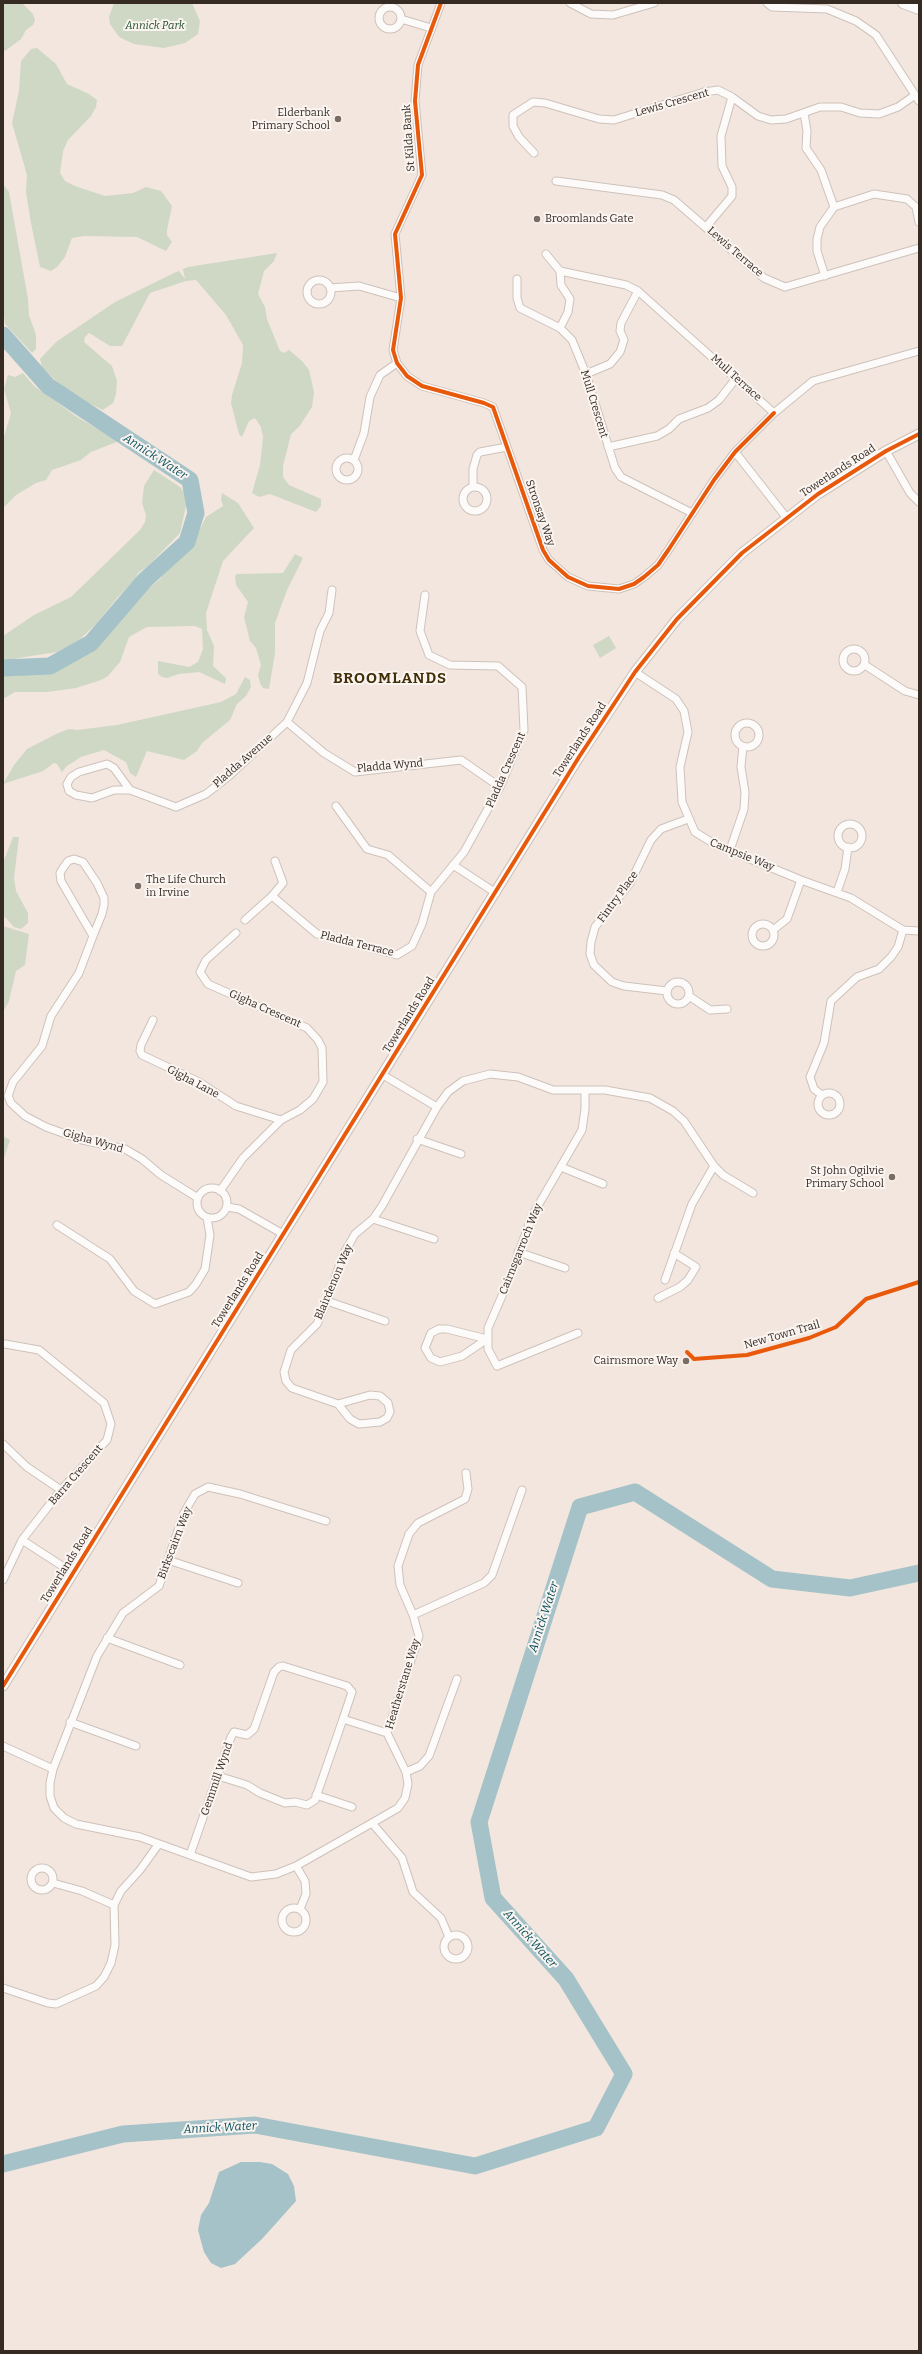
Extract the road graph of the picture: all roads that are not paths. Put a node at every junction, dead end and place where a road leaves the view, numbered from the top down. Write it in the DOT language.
graph roads {
  1 [pos="442,3"];
  2 [pos="570,3"];
  3 [pos="654,3"];
  4 [pos="767,3"];
  5 [pos="903,3"];
  6 [pos="919,9"];
  7 [pos="401,19"];
  8 [pos="431,28"];
  9 [pos="732,97"];
  10 [pos="917,98"];
  11 [pos="804,113"];
  12 [pos="534,153"];
  13 [pos="556,181"];
  14 [pos="834,207"];
  15 [pos="919,222"];
  16 [pos="706,227"];
  17 [pos="919,248"];
  18 [pos="546,254"];
  19 [pos="560,271"];
  20 [pos="825,276"];
  21 [pos="517,279"];
  22 [pos="330,288"];
  23 [pos="638,290"];
  24 [pos="401,298"];
  25 [pos="560,328"];
  26 [pos="919,351"];
  27 [pos="398,363"];
  28 [pos="586,374"];
  29 [pos="736,377"];
  30 [pos="438,390"];
  31 [pos="774,413"];
  32 [pos="919,434"];
  33 [pos="507,446"];
  34 [pos="608,447"];
  35 [pos="886,451"];
  36 [pos="736,452"];
  37 [pos="354,460"];
  38 [pos="473,486"];
  39 [pos="919,502"];
  40 [pos="692,513"];
  41 [pos="786,517"];
  42 [pos="332,590"];
  43 [pos="425,595"];
  44 [pos="864,665"];
  45 [pos="635,672"];
  46 [pos="919,695"];
  47 [pos="287,722"];
  48 [pos="743,746"];
  49 [pos="500,787"];
  50 [pos="130,790"];
  51 [pos="336,806"];
  52 [pos="688,819"];
  53 [pos="848,847"];
  54 [pos="730,850"];
  55 [pos="275,861"];
  56 [pos="453,865"];
  57 [pos="801,880"];
  58 [pos="431,892"];
  59 [pos="837,892"];
  60 [pos="496,893"];
  61 [pos="272,896"];
  62 [pos="245,920"];
  63 [pos="773,930"];
  64 [pos="903,930"];
  65 [pos="919,931"];
  66 [pos="236,933"];
  67 [pos="93,936"];
  68 [pos="667,991"];
  69 [pos="689,996"];
  70 [pos="727,1009"];
  71 [pos="153,1020"];
  72 [pos="383,1075"];
  73 [pos="585,1090"];
  74 [pos="822,1095"];
  75 [pos="436,1107"];
  76 [pos="281,1120"];
  77 [pos="417,1140"];
  78 [pos="461,1154"];
  79 [pos="714,1166"];
  80 [pos="561,1167"];
  81 [pos="603,1184"];
  82 [pos="220,1191"];
  83 [pos="753,1193"];
  84 [pos="198,1198"];
  85 [pos="227,1207"];
  86 [pos="207,1218"];
  87 [pos="373,1219"];
  88 [pos="57,1225"];
  89 [pos="284,1234"];
  90 [pos="434,1239"];
  91 [pos="518,1252"];
  92 [pos="674,1253"];
  93 [pos="565,1268"];
  94 [pos="665,1280"];
  95 [pos="658,1298"];
  96 [pos="328,1301"];
  97 [pos="385,1321"];
  98 [pos="578,1333"];
  99 [pos="487,1339"];
  100 [pos="5,1344"];
  101 [pos="338,1404"];
  102 [pos="3,1444"];
  103 [pos="466,1473"];
  104 [pos="61,1490"];
  105 [pos="522,1490"];
  106 [pos="326,1521"];
  107 [pos="22,1540"];
  108 [pos="168,1560"];
  109 [pos="5,1571"];
  110 [pos="73,1573"];
  111 [pos="3,1580"];
  112 [pos="238,1583"];
  113 [pos="413,1615"];
  114 [pos="107,1638"];
  115 [pos="180,1665"];
  116 [pos="457,1679"];
  117 [pos="3,1686"];
  118 [pos="343,1719"];
  119 [pos="70,1722"];
  120 [pos="387,1733"];
  121 [pos="3,1746"];
  122 [pos="136,1746"];
  123 [pos="53,1769"];
  124 [pos="406,1772"];
  125 [pos="218,1776"];
  126 [pos="316,1795"];
  127 [pos="352,1807"];
  128 [pos="372,1824"];
  129 [pos="158,1845"];
  130 [pos="190,1855"];
  131 [pos="296,1866"];
  132 [pos="53,1883"];
  133 [pos="114,1905"];
  134 [pos="300,1909"];
  135 [pos="449,1937"];
  136 [pos="3,1988"];
  1 -- 8 [label="street, St Kilda Bank"];
  2 -- 3 [label="street"];
  4 -- 10 [label="street"];
  5 -- 6 [label="main road"];
  7 -- 8 [label="street"];
  8 -- 24 [label="street, St Kilda Bank"];
  9 -- 11 [label="street, Lewis Crescent"];
  9 -- 12 [label="street, Lewis Crescent"];
  9 -- 16 [label="street"];
  10 -- 11 [label="street, Lewis Crescent"];
  11 -- 14 [label="street"];
  13 -- 16 [label="street, Lewis Terrace"];
  14 -- 15 [label="street"];
  14 -- 20 [label="street"];
  16 -- 20 [label="street, Lewis Terrace"];
  17 -- 20 [label="street, Lewis Terrace"];
  18 -- 19 [label="street"];
  19 -- 23 [label="street, Mull Terrace"];
  19 -- 25 [label="street"];
  21 -- 25 [label="street, Mull Crescent"];
  22 -- 24 [label="street"];
  23 -- 28 [label="street"];
  23 -- 29 [label="street, Mull Terrace"];
  24 -- 27 [label="street, St Kilda Bank"];
  25 -- 28 [label="street, Mull Crescent"];
  26 -- 31 [label="street"];
  27 -- 30 [label="street, St Kilda Bank"];
  27 -- 37 [label="street"];
  28 -- 34 [label="street, Mull Crescent"];
  29 -- 31 [label="street, Mull Terrace"];
  29 -- 34 [label="street"];
  30 -- 33 [label="street, Stronsay Way"];
  31 -- 36 [label="street, Stronsay Way"];
  32 -- 35 [label="street, Towerlands Road"];
  33 -- 38 [label="street"];
  33 -- 40 [label="street, Stronsay Way"];
  34 -- 40 [label="street, Mull Crescent"];
  35 -- 39 [label="street"];
  35 -- 41 [label="street, Towerlands Road"];
  36 -- 40 [label="street, Stronsay Way"];
  36 -- 41 [label="street"];
  41 -- 45 [label="street, Towerlands Road"];
  42 -- 47 [label="street, Pladda Avenue"];
  43 -- 49 [label="street, Pladda Crescent"];
  44 -- 46 [label="street"];
  45 -- 52 [label="street, Campsie Way"];
  45 -- 60 [label="street, Towerlands Road"];
  47 -- 49 [label="street, Pladda Wynd"];
  47 -- 50 [label="street, Pladda Avenue"];
  48 -- 54 [label="street"];
  49 -- 56 [label="street, Pladda Crescent"];
  50 -- 50 [label="street, Pladda Avenue"];
  51 -- 58 [label="street"];
  52 -- 54 [label="street, Campsie Way"];
  52 -- 68 [label="street, Fintry Place"];
  53 -- 59 [label="street"];
  54 -- 57 [label="street, Campsie Way"];
  55 -- 61 [label="street"];
  56 -- 58 [label="street, Pladda Crescent"];
  56 -- 60 [label="street"];
  57 -- 59 [label="street, Campsie Way"];
  57 -- 63 [label="street"];
  58 -- 61 [label="street, Pladda Terrace"];
  59 -- 64 [label="street, Campsie Way"];
  60 -- 72 [label="street, Towerlands Road"];
  61 -- 62 [label="street"];
  64 -- 65 [label="street, Campsie Way"];
  64 -- 74 [label="street"];
  66 -- 76 [label="street, Gigha Crescent"];
  67 -- 67 [label="street"];
  67 -- 84 [label="street, Gigha Wynd"];
  68 -- 69 [label="street"];
  68 -- 69 [label="street"];
  69 -- 70 [label="street"];
  71 -- 76 [label="street, Gigha Lane"];
  72 -- 75 [label="street"];
  72 -- 89 [label="street, Towerlands Road"];
  73 -- 75 [label="street"];
  73 -- 79 [label="street"];
  73 -- 80 [label="street, Cairnsgarroch Way"];
  75 -- 77 [label="street, Blairdenon Way"];
  76 -- 82 [label="street, Gigha Crescent"];
  77 -- 78 [label="street"];
  77 -- 87 [label="street, Blairdenon Way"];
  79 -- 83 [label="street"];
  79 -- 92 [label="street"];
  80 -- 81 [label="street"];
  80 -- 91 [label="street, Cairnsgarroch Way"];
  82 -- 84 [label="street"];
  82 -- 85 [label="street"];
  84 -- 86 [label="street"];
  85 -- 86 [label="street"];
  85 -- 89 [label="street"];
  86 -- 88 [label="street"];
  87 -- 90 [label="street"];
  87 -- 96 [label="street, Blairdenon Way"];
  89 -- 110 [label="street, Towerlands Road"];
  91 -- 93 [label="street"];
  91 -- 99 [label="street, Cairnsgarroch Way"];
  92 -- 94 [label="street"];
  92 -- 95 [label="street"];
  96 -- 97 [label="street"];
  96 -- 101 [label="street, Blairdenon Way"];
  98 -- 99 [label="street, Cairnsgarroch Way"];
  99 -- 99 [label="street"];
  100 -- 104 [label="street, Barra Crescent"];
  101 -- 101 [label="street"];
  102 -- 104 [label="street"];
  103 -- 113 [label="street, Heatherstane Way"];
  104 -- 107 [label="street, Barra Crescent"];
  105 -- 113 [label="street"];
  106 -- 108 [label="street, Birkscairn Way"];
  107 -- 109 [label="street, Barra Crescent"];
  107 -- 110 [label="street"];
  108 -- 112 [label="street"];
  108 -- 114 [label="street, Birkscairn Way"];
  109 -- 111 [label="street, Barra Crescent"];
  110 -- 117 [label="street, Towerlands Road"];
  113 -- 120 [label="street, Heatherstane Way"];
  114 -- 115 [label="street"];
  114 -- 119 [label="street, Birkscairn Way"];
  116 -- 124 [label="street"];
  118 -- 120 [label="street"];
  118 -- 125 [label="street, Gemmill Wynd"];
  118 -- 126 [label="street, Gemmill Wynd"];
  119 -- 122 [label="street"];
  119 -- 123 [label="street, Birkscairn Way"];
  120 -- 124 [label="street, Heatherstane Way"];
  121 -- 123 [label="street"];
  123 -- 129 [label="street, Heatherstane Way"];
  124 -- 128 [label="street, Heatherstane Way"];
  125 -- 126 [label="street, Gemmill Wynd"];
  125 -- 130 [label="street, Gemmill Wynd"];
  126 -- 127 [label="street"];
  128 -- 131 [label="street, Heatherstane Way"];
  128 -- 135 [label="street"];
  129 -- 130 [label="street, Heatherstane Way"];
  129 -- 133 [label="street"];
  130 -- 131 [label="street, Heatherstane Way"];
  131 -- 134 [label="street"];
  132 -- 133 [label="street"];
  133 -- 136 [label="street"];
}
